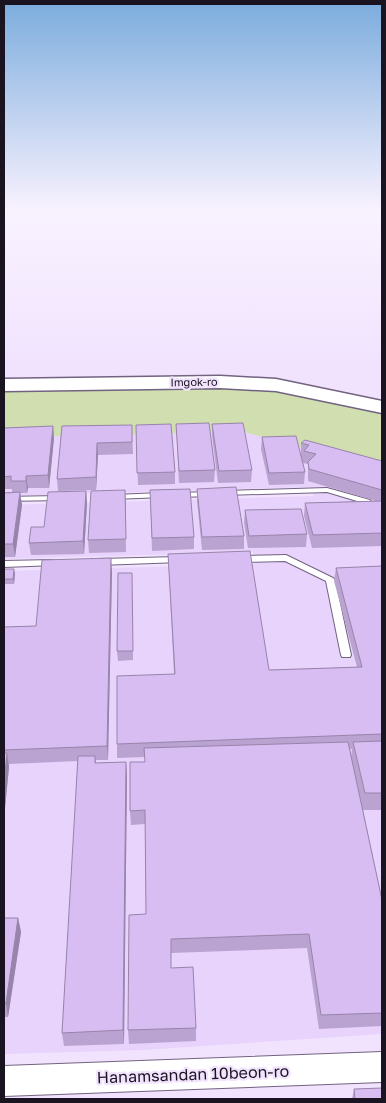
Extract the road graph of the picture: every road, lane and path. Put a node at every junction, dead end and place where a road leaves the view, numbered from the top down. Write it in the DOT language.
graph roads {
  1 [pos="4,385"];
  2 [pos="382,407"];
  3 [pos="109,497"];
  4 [pos="71,498"];
  5 [pos="4,500"];
  6 [pos="367,502"];
  7 [pos="228,559"];
  8 [pos="189,560"];
  9 [pos="91,562"];
  10 [pos="62,563"];
  11 [pos="4,564"];
  12 [pos="346,655"];
  13 [pos="382,1067"];
  14 [pos="4,1081"];
  1 -- 2 [label="main road, Imgok-ro"];
  3 -- 6 [label="lane"];
  4 -- 5 [label="lane"];
  7 -- 12 [label="lane"];
  8 -- 9 [label="lane"];
  10 -- 11 [label="lane"];
  13 -- 14 [label="street, Hanamsandan 10beon-ro"];
}
